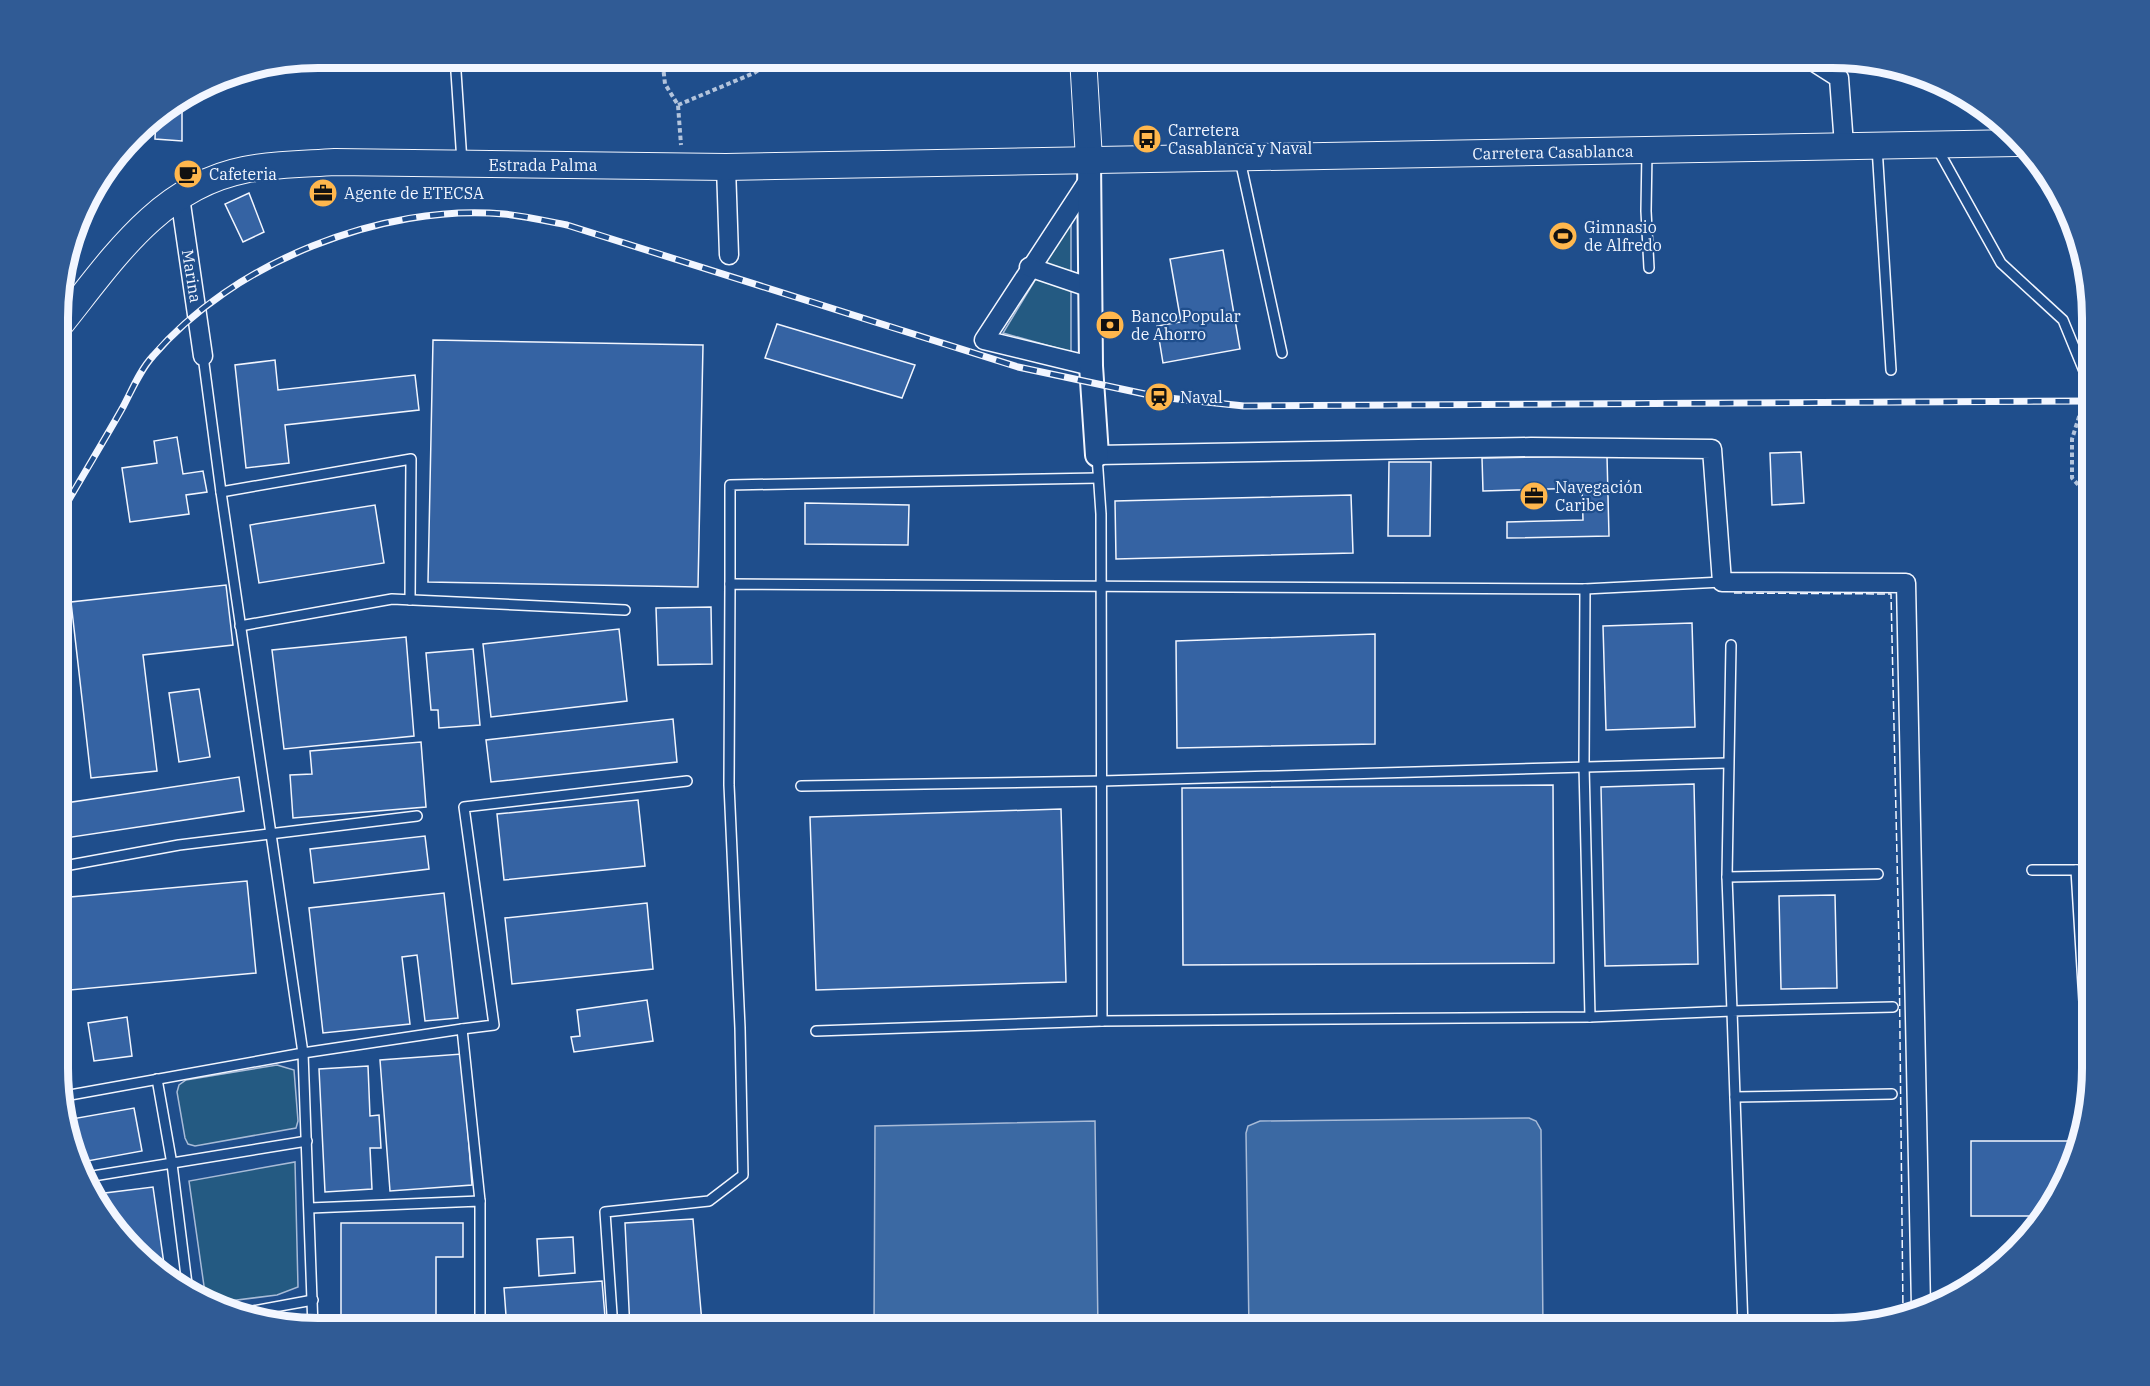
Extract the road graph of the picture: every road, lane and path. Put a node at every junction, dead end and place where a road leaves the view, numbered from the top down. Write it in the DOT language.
graph roads {
  1 [pos="456,68"];
  2 [pos="663,68"];
  3 [pos="762,68"];
  4 [pos="1084,68"];
  5 [pos="1823,68"];
  6 [pos="678,105"];
  7 [pos="2011,143"];
  8 [pos="1876,144"];
  9 [pos="1935,144"];
  10 [pos="1844,145"];
  11 [pos="1647,150"];
  12 [pos="1239,157"];
  13 [pos="462,165"];
  14 [pos="682,166"];
  15 [pos="726,167"];
  16 [pos="1090,168"];
  17 [pos="180,197"];
  18 [pos="729,255"];
  19 [pos="1029,267"];
  20 [pos="1649,268"];
  21 [pos="1091,288"];
  22 [pos="68,315"];
  23 [pos="1282,353"];
  24 [pos="203,356"];
  25 [pos="1092,366"];
  26 [pos="2082,368"];
  27 [pos="1892,370"];
  28 [pos="2082,407"];
  29 [pos="1097,454"];
  30 [pos="1098,478"];
  31 [pos="2082,489"];
  32 [pos="220,492"];
  33 [pos="1722,582"];
  34 [pos="730,584"];
  35 [pos="1100,586"];
  36 [pos="1585,589"];
  37 [pos="410,600"];
  38 [pos="625,610"];
  39 [pos="240,626"];
  40 [pos="1731,645"];
  41 [pos="1727,763"];
  42 [pos="1584,766"];
  43 [pos="687,781"];
  44 [pos="1102,781"];
  45 [pos="801,786"];
  46 [pos="417,816"];
  47 [pos="270,834"];
  48 [pos="68,865"];
  49 [pos="2032,870"];
  50 [pos="2076,870"];
  51 [pos="2082,870"];
  52 [pos="1878,874"];
  53 [pos="1727,877"];
  54 [pos="2082,969"];
  55 [pos="1893,1007"];
  56 [pos="1732,1011"];
  57 [pos="1590,1017"];
  58 [pos="1102,1021"];
  59 [pos="462,1029"];
  60 [pos="816,1031"];
  61 [pos="303,1053"];
  62 [pos="157,1079"];
  63 [pos="1892,1094"];
  64 [pos="69,1095"];
  65 [pos="1735,1097"];
  66 [pos="307,1141"];
  67 [pos="172,1164"];
  68 [pos="92,1176"];
  69 [pos="480,1201"];
  70 [pos="310,1209"];
  71 [pos="187,1281"];
  72 [pos="313,1300"];
  73 [pos="1921,1302"];
  74 [pos="255,1311"];
  75 [pos="313,1318"];
  76 [pos="480,1318"];
  77 [pos="612,1318"];
  78 [pos="1743,1318"];
  1 -- 13 [label="lane"];
  2 -- 6 [label="path"];
  3 -- 6 [label="path"];
  4 -- 16 [label="main road"];
  5 -- 10 [label="street"];
  6 -- 14 [label="path"];
  7 -- 9 [label="main road, Carretera Casablanca"];
  8 -- 9 [label="main road, Carretera Casablanca"];
  8 -- 10 [label="main road, Carretera Casablanca"];
  8 -- 27 [label="lane"];
  9 -- 26 [label="lane"];
  10 -- 11 [label="main road, Carretera Casablanca"];
  11 -- 12 [label="main road, Carretera Casablanca"];
  11 -- 20 [label="lane"];
  12 -- 16 [label="main road, Carretera Casablanca"];
  12 -- 23 [label="lane"];
  13 -- 14 [label="main road, Estrada Palma"];
  13 -- 17 [label="main road, Estrada Palma"];
  14 -- 15 [label="main road, Estrada Palma"];
  15 -- 16 [label="main road, Estrada Palma"];
  15 -- 18 [label="street"];
  16 -- 19 [label="street"];
  16 -- 21 [label="street"];
  17 -- 22 [label="main road, Estrada Palma"];
  17 -- 24 [label="street, Marina"];
  19 -- 21 [label="street"];
  19 -- 25 [label="street"];
  21 -- 25 [label="street"];
  24 -- 32 [label="lane"];
  25 -- 29 [label="street"];
  28 -- 31 [label="path"];
  29 -- 30 [label="lane"];
  29 -- 33 [label="street"];
  30 -- 34 [label="lane"];
  30 -- 35 [label="lane"];
  32 -- 37 [label="lane"];
  32 -- 39 [label="lane"];
  33 -- 36 [label="lane"];
  33 -- 73 [label="street"];
  34 -- 35 [label="lane"];
  34 -- 77 [label="lane"];
  35 -- 36 [label="lane"];
  35 -- 44 [label="lane"];
  36 -- 42 [label="lane"];
  37 -- 38 [label="lane"];
  37 -- 39 [label="lane"];
  39 -- 47 [label="lane"];
  40 -- 41 [label="lane"];
  41 -- 42 [label="lane"];
  41 -- 53 [label="lane"];
  42 -- 44 [label="lane"];
  42 -- 57 [label="lane"];
  43 -- 59 [label="lane"];
  44 -- 45 [label="lane"];
  44 -- 58 [label="lane"];
  46 -- 47 [label="lane"];
  47 -- 48 [label="lane"];
  47 -- 61 [label="lane"];
  49 -- 50 [label="lane"];
  50 -- 51 [label="lane"];
  50 -- 54 [label="lane"];
  52 -- 53 [label="lane"];
  53 -- 56 [label="lane"];
  55 -- 56 [label="lane"];
  56 -- 57 [label="lane"];
  56 -- 65 [label="lane"];
  57 -- 58 [label="lane"];
  58 -- 60 [label="lane"];
  59 -- 61 [label="lane"];
  59 -- 69 [label="lane"];
  61 -- 62 [label="lane"];
  61 -- 66 [label="lane"];
  62 -- 64 [label="lane"];
  62 -- 67 [label="lane"];
  63 -- 65 [label="lane"];
  65 -- 78 [label="lane"];
  66 -- 67 [label="lane"];
  66 -- 70 [label="lane"];
  67 -- 68 [label="lane"];
  67 -- 71 [label="lane"];
  69 -- 70 [label="lane"];
  69 -- 76 [label="lane"];
  70 -- 72 [label="lane"];
  72 -- 74 [label="lane"];
  72 -- 75 [label="lane"];
}
